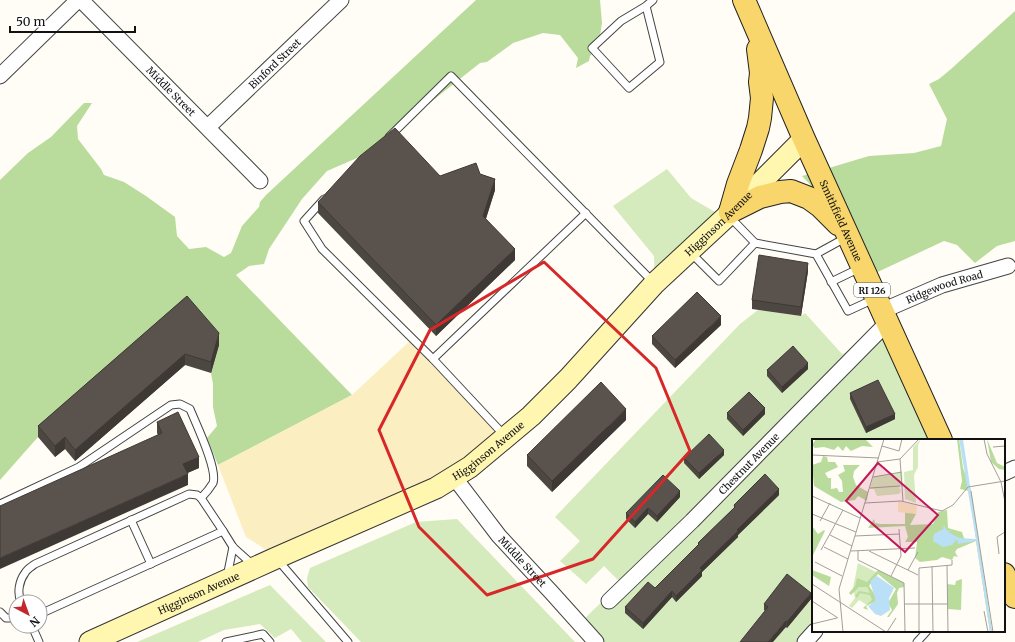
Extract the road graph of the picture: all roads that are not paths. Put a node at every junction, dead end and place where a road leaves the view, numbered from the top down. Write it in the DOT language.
graph roads {
  1 [pos="80,0"];
  2 [pos="341,0"];
  3 [pos="653,0"];
  4 [pos="744,0"];
  5 [pos="646,6"];
  6 [pos="756,28"];
  7 [pos="0,76"];
  8 [pos="208,127"];
  9 [pos="385,140"];
  10 [pos="804,140"];
  11 [pos="260,181"];
  12 [pos="330,192"];
  13 [pos="586,214"];
  14 [pos="729,214"];
  15 [pos="848,236"];
  16 [pos="755,243"];
  17 [pos="689,251"];
  18 [pos="816,254"];
  19 [pos="1008,266"];
  20 [pos="862,267"];
  21 [pos="831,282"];
  22 [pos="655,283"];
  23 [pos="881,311"];
  24 [pos="433,359"];
  25 [pos="506,437"];
  26 [pos="940,439"];
  27 [pos="1015,468"];
  28 [pos="1005,473"];
  29 [pos="454,477"];
  30 [pos="202,498"];
  31 [pos="0,504"];
  32 [pos="131,520"];
  33 [pos="223,531"];
  34 [pos="233,547"];
  35 [pos="276,558"];
  36 [pos="151,564"];
  37 [pos="256,568"];
  38 [pos="226,581"];
  39 [pos="19,594"];
  40 [pos="609,601"];
  41 [pos="48,610"];
  42 [pos="0,612"];
  43 [pos="8,618"];
  44 [pos="814,632"];
  45 [pos="926,632"];
  46 [pos="90,642"];
  47 [pos="226,642"];
  48 [pos="270,642"];
  49 [pos="348,642"];
  50 [pos="596,642"];
  51 [pos="805,642"];
  52 [pos="917,642"];
  1 -- 7 [label="street"];
  1 -- 8 [label="street, Middle Street"];
  2 -- 8 [label="street, Binford Street"];
  3 -- 5 [label="lane"];
  4 -- 6 [label="main road, Smithfield Avenue / RI 126"];
  5 -- 5 [label="lane"];
  6 -- 10 [label="main road, Smithfield Avenue / RI 126"];
  6 -- 14 [label="main road"];
  8 -- 11 [label="street, Middle Street"];
  9 -- 13 [label="lane"];
  10 -- 14 [label="street, Higginson Avenue"];
  10 -- 15 [label="main road, Smithfield Avenue / RI 126"];
  12 -- 24 [label="lane"];
  13 -- 22 [label="lane"];
  13 -- 24 [label="lane"];
  14 -- 15 [label="main road"];
  14 -- 16 [label="lane"];
  14 -- 17 [label="street, Higginson Avenue"];
  15 -- 18 [label="lane"];
  15 -- 20 [label="main road, Smithfield Avenue / RI 126"];
  16 -- 17 [label="lane"];
  16 -- 18 [label="lane"];
  17 -- 22 [label="street, Higginson Avenue"];
  18 -- 21 [label="lane"];
  19 -- 23 [label="street, Ridgewood Road"];
  20 -- 21 [label="lane"];
  20 -- 23 [label="main road, Smithfield Avenue / RI 126"];
  21 -- 23 [label="lane"];
  22 -- 25 [label="street, Higginson Avenue"];
  23 -- 26 [label="main road, Smithfield Avenue / RI 126"];
  23 -- 40 [label="street, Chestnut Avenue"];
  24 -- 25 [label="lane"];
  25 -- 29 [label="street, Higginson Avenue"];
  27 -- 28 [label="street"];
  29 -- 35 [label="street, Higginson Avenue"];
  29 -- 50 [label="street, Middle Street"];
  30 -- 31 [label="lane"];
  30 -- 32 [label="lane"];
  30 -- 33 [label="lane"];
  32 -- 36 [label="lane"];
  32 -- 39 [label="lane"];
  33 -- 34 [label="lane"];
  33 -- 36 [label="lane"];
  34 -- 37 [label="lane"];
  34 -- 38 [label="lane"];
  35 -- 37 [label="street, Higginson Avenue"];
  35 -- 49 [label="lane"];
  36 -- 41 [label="lane"];
  37 -- 38 [label="street, Higginson Avenue"];
  38 -- 46 [label="street, Higginson Avenue"];
  42 -- 43 [label="lane"];
  44 -- 51 [label="street"];
  45 -- 52 [label="lane"];
  47 -- 48 [label="lane"];
}
